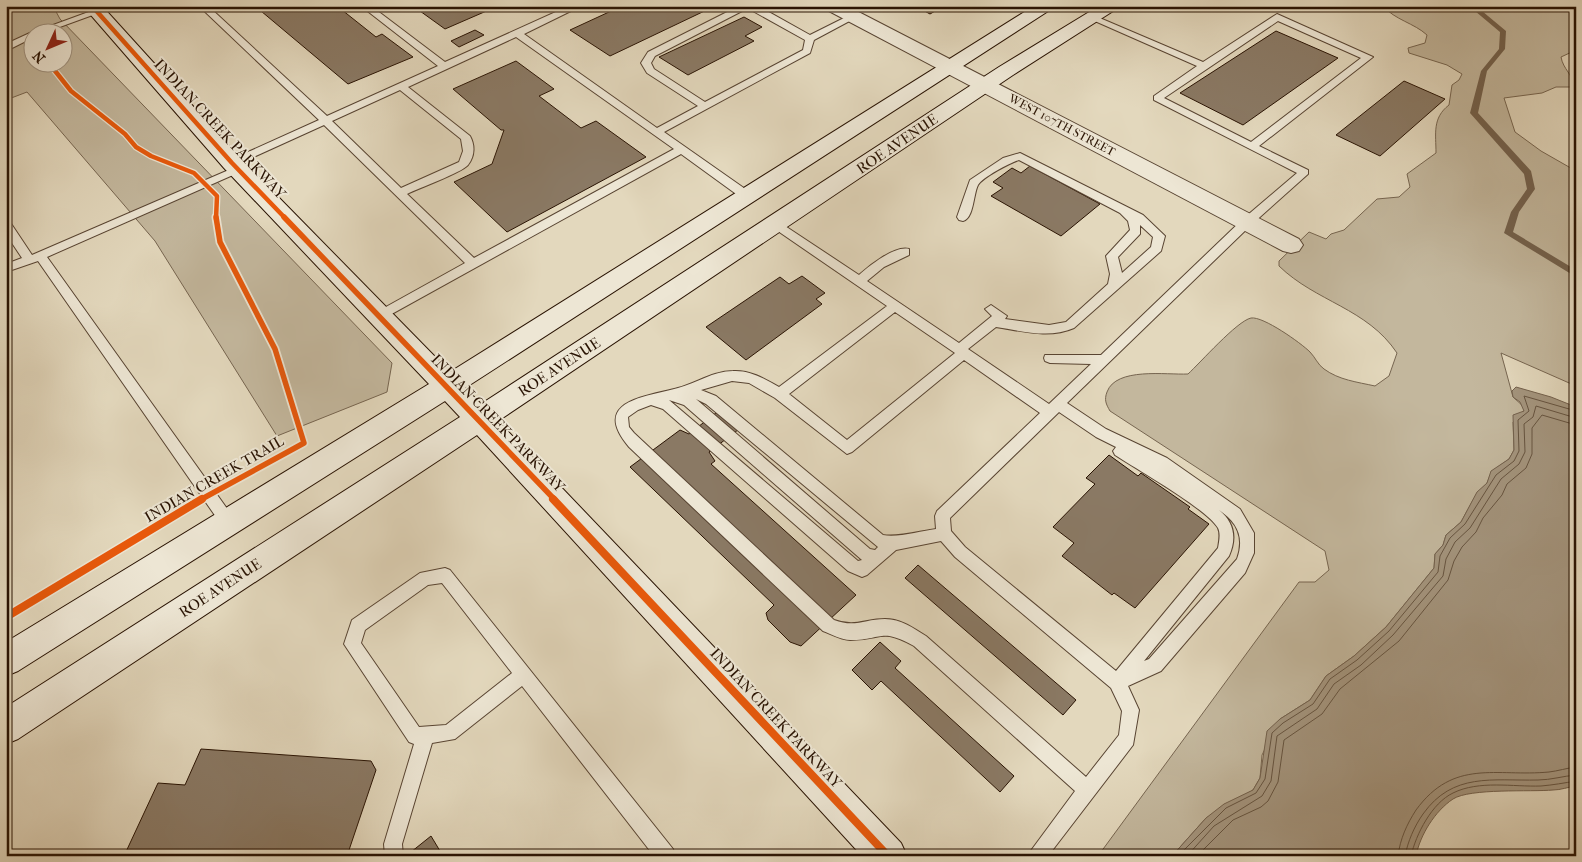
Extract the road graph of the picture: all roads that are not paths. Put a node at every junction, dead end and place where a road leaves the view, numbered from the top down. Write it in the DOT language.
graph roads {
  1 [pos="204,6"];
  2 [pos="365,6"];
  3 [pos="577,6"];
  4 [pos="832,6"];
  5 [pos="1047,6"];
  6 [pos="1112,6"];
  7 [pos="94,9"];
  8 [pos="853,17"];
  9 [pos="1092,18"];
  10 [pos="63,22"];
  11 [pos="518,34"];
  12 [pos="810,39"];
  13 [pos="22,40"];
  14 [pos="6,48"];
  15 [pos="444,66"];
  16 [pos="1204,66"];
  17 [pos="949,67"];
  18 [pos="986,85"];
  19 [pos="401,86"];
  20 [pos="705,106"];
  21 [pos="325,120"];
  22 [pos="657,132"];
  23 [pos="1252,147"];
  24 [pos="682,150"];
  25 [pos="235,166"];
  26 [pos="400,193"];
  27 [pos="747,196"];
  28 [pos="1120,208"];
  29 [pos="963,217"];
  30 [pos="1247,222"];
  31 [pos="776,224"];
  32 [pos="6,225"];
  33 [pos="1291,245"];
  34 [pos="905,252"];
  35 [pos="35,258"];
  36 [pos="473,264"];
  37 [pos="6,268"];
  38 [pos="859,281"];
  39 [pos="1114,287"];
  40 [pos="895,306"];
  41 [pos="991,309"];
  42 [pos="379,316"];
  43 [pos="993,322"];
  44 [pos="962,352"];
  45 [pos="1050,358"];
  46 [pos="1104,360"];
  47 [pos="446,387"];
  48 [pos="676,394"];
  49 [pos="780,394"];
  50 [pos="652,400"];
  51 [pos="1054,408"];
  52 [pos="479,420"];
  53 [pos="1100,432"];
  54 [pos="228,522"];
  55 [pos="944,534"];
  56 [pos="892,544"];
  57 [pos="878,557"];
  58 [pos="6,660"];
  59 [pos="522,675"];
  60 [pos="1117,682"];
  61 [pos="6,727"];
  62 [pos="426,734"];
  63 [pos="1087,790"];
  64 [pos="394,856"];
  65 [pos="666,856"];
  66 [pos="888,856"];
  67 [pos="1036,856"];
  1 -- 21 [label="lane"];
  2 -- 15 [label="lane"];
  3 -- 11 [label="lane"];
  4 -- 8 [label="main road, WEST 107TH STREET"];
  5 -- 17 [label="main road"];
  6 -- 9 [label="main road, ROE AVENUE"];
  7 -- 10 [label="lane"];
  7 -- 25 [label="main road, INDIAN CREEK PARKWAY"];
  8 -- 12 [label="lane"];
  8 -- 17 [label="main road, WEST 107TH STREET"];
  9 -- 16 [label="lane"];
  9 -- 18 [label="main road, ROE AVENUE"];
  11 -- 15 [label="lane"];
  11 -- 22 [label="lane"];
  12 -- 20 [label="lane"];
  12 -- 20 [label="lane"];
  13 -- 14 [label="lane"];
  15 -- 19 [label="lane"];
  16 -- 23 [label="lane"];
  16 -- 23 [label="lane"];
  17 -- 18 [label="main road, WEST 107TH STREET"];
  17 -- 27 [label="main road"];
  18 -- 30 [label="main road, WEST 107TH STREET"];
  18 -- 31 [label="main road, ROE AVENUE"];
  19 -- 21 [label="lane"];
  19 -- 26 [label="lane"];
  20 -- 22 [label="lane"];
  21 -- 25 [label="lane"];
  21 -- 26 [label="lane"];
  22 -- 24 [label="lane"];
  23 -- 30 [label="lane"];
  24 -- 27 [label="lane"];
  24 -- 36 [label="lane"];
  25 -- 35 [label="lane"];
  25 -- 42 [label="main road, INDIAN CREEK PARKWAY"];
  26 -- 36 [label="lane"];
  27 -- 47 [label="main road"];
  28 -- 29 [label="lane"];
  28 -- 39 [label="lane"];
  28 -- 39 [label="lane"];
  30 -- 33 [label="main road, WEST 107TH STREET"];
  30 -- 46 [label="lane"];
  31 -- 38 [label="lane"];
  31 -- 52 [label="main road, ROE AVENUE"];
  32 -- 35 [label="lane"];
  34 -- 38 [label="lane"];
  35 -- 37 [label="lane"];
  35 -- 54 [label="lane"];
  36 -- 42 [label="lane"];
  38 -- 40 [label="lane"];
  39 -- 43 [label="lane"];
  40 -- 44 [label="lane"];
  40 -- 49 [label="lane"];
  41 -- 43 [label="lane"];
  42 -- 47 [label="main road, INDIAN CREEK PARKWAY"];
  43 -- 44 [label="lane"];
  44 -- 49 [label="lane"];
  44 -- 51 [label="lane"];
  45 -- 46 [label="lane"];
  46 -- 51 [label="lane"];
  47 -- 52 [label="main road, INDIAN CREEK PARKWAY"];
  47 -- 54 [label="main road"];
  48 -- 49 [label="lane"];
  48 -- 50 [label="lane"];
  48 -- 56 [label="lane"];
  48 -- 57 [label="lane"];
  50 -- 57 [label="lane"];
  50 -- 63 [label="lane"];
  51 -- 53 [label="lane"];
  51 -- 55 [label="lane"];
  52 -- 61 [label="main road, ROE AVENUE"];
  52 -- 66 [label="main road, INDIAN CREEK PARKWAY"];
  53 -- 60 [label="lane"];
  53 -- 60 [label="lane"];
  54 -- 58 [label="main road"];
  55 -- 56 [label="lane"];
  55 -- 60 [label="lane"];
  56 -- 57 [label="lane"];
  59 -- 62 [label="lane"];
  59 -- 62 [label="lane"];
  59 -- 65 [label="lane"];
  60 -- 63 [label="lane"];
  62 -- 64 [label="lane"];
  63 -- 67 [label="lane"];
}
